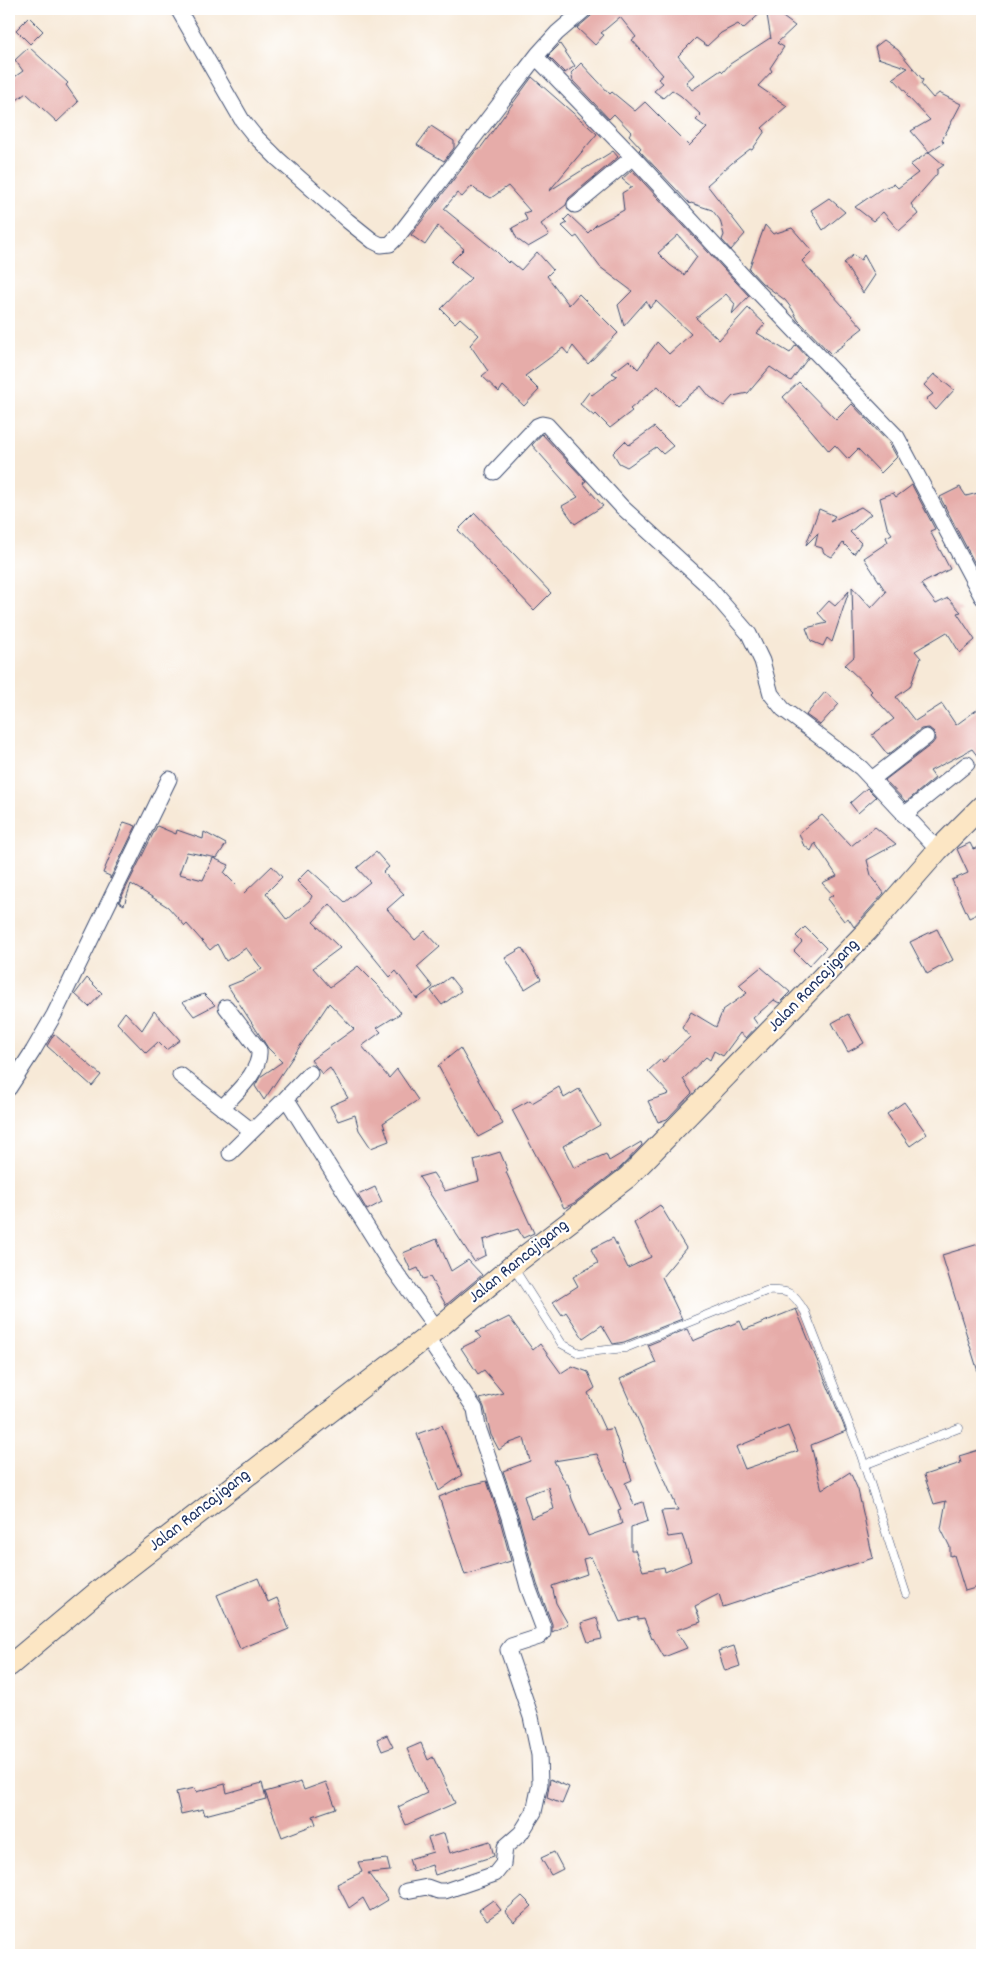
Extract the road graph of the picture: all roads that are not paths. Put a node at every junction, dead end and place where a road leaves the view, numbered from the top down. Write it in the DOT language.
graph roads {
  1 [pos="178,9"];
  2 [pos="585,9"];
  3 [pos="536,57"];
  4 [pos="633,157"];
  5 [pos="575,206"];
  6 [pos="494,472"];
  7 [pos="982,597"];
  8 [pos="926,737"];
  9 [pos="966,764"];
  10 [pos="169,779"];
  11 [pos="872,779"];
  12 [pos="982,806"];
  13 [pos="904,814"];
  14 [pos="938,850"];
  15 [pos="226,1007"];
  16 [pos="310,1073"];
  17 [pos="180,1075"];
  18 [pos="9,1088"];
  19 [pos="286,1098"];
  20 [pos="222,1108"];
  21 [pos="252,1131"];
  22 [pos="230,1153"];
  23 [pos="512,1266"];
  24 [pos="431,1332"];
  25 [pos="959,1428"];
  26 [pos="864,1465"];
  27 [pos="906,1594"];
  28 [pos="9,1666"];
  29 [pos="406,1891"];
  1 -- 3 [label="street"];
  2 -- 3 [label="street"];
  3 -- 4 [label="street"];
  4 -- 5 [label="street"];
  4 -- 7 [label="street"];
  6 -- 11 [label="street"];
  8 -- 11 [label="street"];
  9 -- 13 [label="street"];
  10 -- 18 [label="street"];
  11 -- 13 [label="street"];
  12 -- 14 [label="main road, Jalan Rancajigang"];
  13 -- 14 [label="street"];
  14 -- 23 [label="main road, Jalan Rancajigang"];
  15 -- 20 [label="street"];
  16 -- 19 [label="street"];
  17 -- 20 [label="street"];
  19 -- 21 [label="street"];
  19 -- 24 [label="street"];
  20 -- 21 [label="street"];
  21 -- 22 [label="street"];
  23 -- 24 [label="main road, Jalan Rancajigang"];
  23 -- 26 [label="lane"];
  24 -- 28 [label="main road, Jalan Rancajigang"];
  24 -- 29 [label="street"];
  25 -- 26 [label="lane"];
  26 -- 27 [label="lane"];
}
